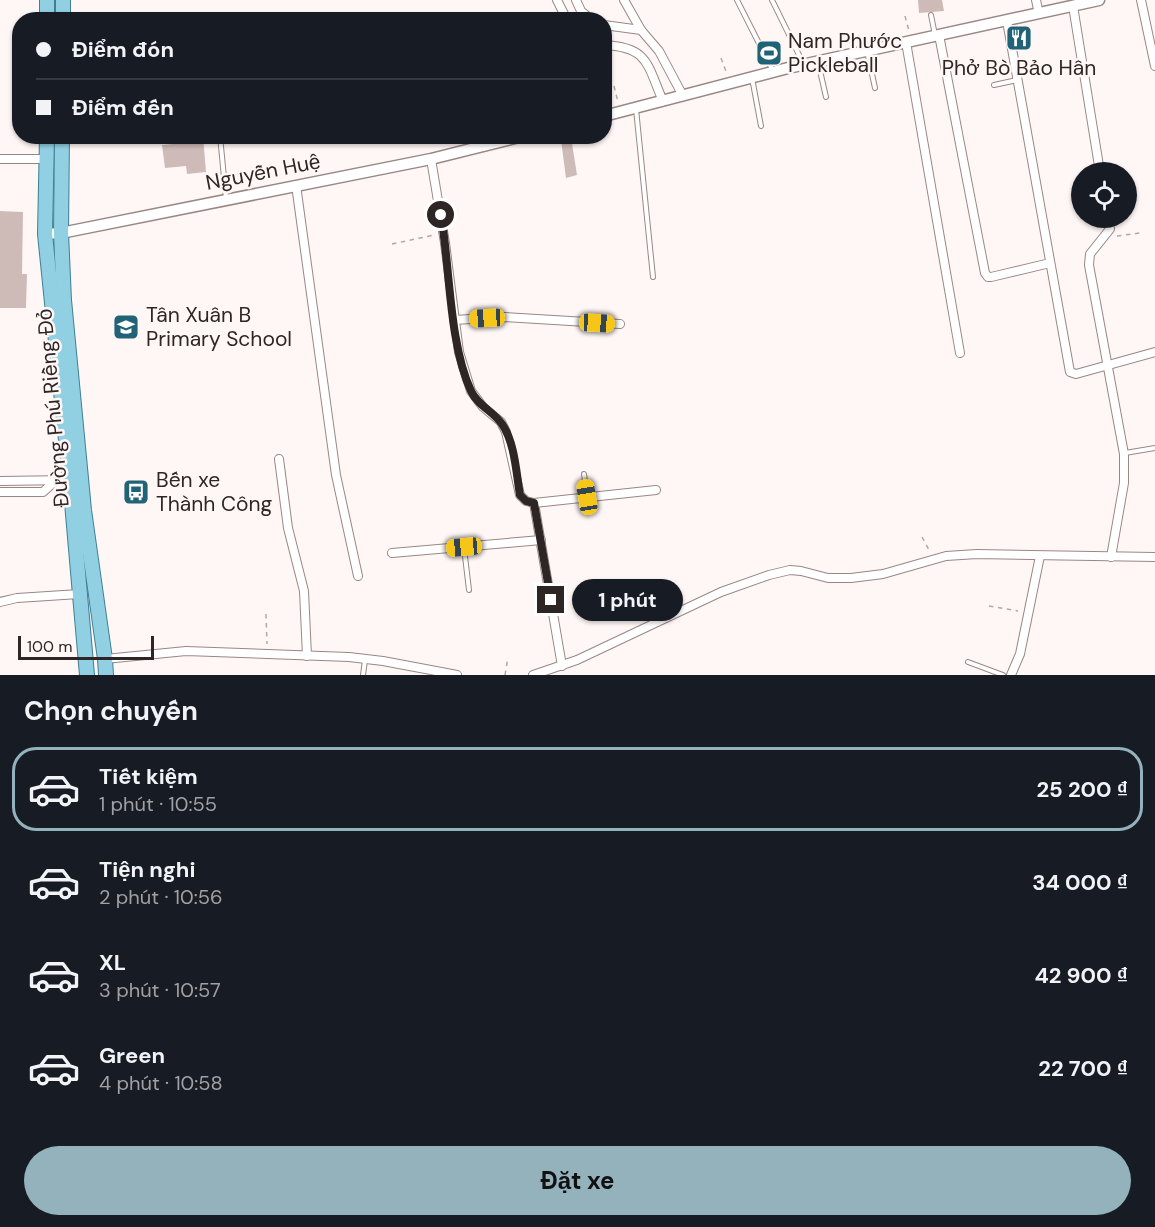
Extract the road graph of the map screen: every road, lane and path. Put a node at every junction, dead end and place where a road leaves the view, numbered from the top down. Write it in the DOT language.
graph roads {
  1 [pos="624,0"];
  2 [pos="737,0"];
  3 [pos="772,0"];
  4 [pos="1036,0"];
  5 [pos="1099,0"];
  6 [pos="1141,0"];
  7 [pos="1073,6"];
  8 [pos="1039,14"];
  9 [pos="931,15"];
  10 [pos="905,16"];
  11 [pos="1007,21"];
  12 [pos="612,26"];
  13 [pos="641,30"];
  14 [pos="937,35"];
  15 [pos="908,41"];
  16 [pos="612,45"];
  17 [pos="867,50"];
  18 [pos="721,58"];
  19 [pos="818,61"];
  20 [pos="804,64"];
  21 [pos="1155,66"];
  22 [pos="774,71"];
  23 [pos="752,77"];
  24 [pos="1017,80"];
  25 [pos="731,83"];
  26 [pos="994,85"];
  27 [pos="614,86"];
  28 [pos="875,88"];
  29 [pos="683,96"];
  30 [pos="826,97"];
  31 [pos="663,101"];
  32 [pos="636,108"];
  33 [pos="621,112"];
  34 [pos="612,114"];
  35 [pos="761,126"];
  36 [pos="47,144"];
  37 [pos="62,144"];
  38 [pos="221,144"];
  39 [pos="476,144"];
  40 [pos="0,159"];
  41 [pos="47,159"];
  42 [pos="431,159"];
  43 [pos="1099,162"];
  44 [pos="296,185"];
  45 [pos="226,199"];
  46 [pos="1110,228"];
  47 [pos="61,232"];
  48 [pos="444,233"];
  49 [pos="1140,233"];
  50 [pos="45,234"];
  51 [pos="1104,237"];
  52 [pos="392,244"];
  53 [pos="1050,263"];
  54 [pos="653,277"];
  55 [pos="454,320"];
  56 [pos="620,324"];
  57 [pos="1155,352"];
  58 [pos="960,354"];
  59 [pos="1107,365"];
  60 [pos="1155,448"];
  61 [pos="1124,454"];
  62 [pos="279,459"];
  63 [pos="584,474"];
  64 [pos="70,480"];
  65 [pos="0,481"];
  66 [pos="56,481"];
  67 [pos="656,490"];
  68 [pos="0,492"];
  69 [pos="587,497"];
  70 [pos="534,503"];
  71 [pos="922,537"];
  72 [pos="541,540"];
  73 [pos="464,547"];
  74 [pos="392,553"];
  75 [pos="1040,555"];
  76 [pos="1111,557"];
  77 [pos="1155,557"];
  78 [pos="934,559"];
  79 [pos="358,576"];
  80 [pos="469,590"];
  81 [pos="80,594"];
  82 [pos="0,602"];
  83 [pos="989,606"];
  84 [pos="1028,613"];
  85 [pos="266,614"];
  86 [pos="267,654"];
  87 [pos="307,656"];
  88 [pos="508,657"];
  89 [pos="105,658"];
  90 [pos="365,659"];
  91 [pos="968,662"];
  92 [pos="562,666"];
  93 [pos="87,675"];
  94 [pos="106,675"];
  95 [pos="363,675"];
  96 [pos="457,675"];
  97 [pos="505,675"];
  98 [pos="533,675"];
  99 [pos="1003,675"];
  100 [pos="1011,675"];
  1 -- 13 [label="street"];
  2 -- 22 [label="lane"];
  3 -- 20 [label="lane"];
  4 -- 8 [label="street"];
  5 -- 7 [label="street"];
  6 -- 21 [label="street"];
  7 -- 8 [label="street"];
  7 -- 43 [label="street"];
  8 -- 11 [label="street"];
  9 -- 14 [label="lane"];
  10 -- 15 [label="path"];
  11 -- 14 [label="street"];
  11 -- 24 [label="street"];
  12 -- 13 [label="street"];
  13 -- 29 [label="street"];
  14 -- 15 [label="street"];
  14 -- 53 [label="street"];
  15 -- 17 [label="street"];
  15 -- 58 [label="street"];
  16 -- 31 [label="street"];
  17 -- 19 [label="street"];
  17 -- 28 [label="lane"];
  18 -- 25 [label="path"];
  19 -- 20 [label="street"];
  19 -- 30 [label="lane"];
  20 -- 22 [label="street"];
  22 -- 23 [label="street"];
  23 -- 25 [label="street"];
  23 -- 35 [label="lane"];
  24 -- 26 [label="lane"];
  24 -- 53 [label="street"];
  25 -- 29 [label="street"];
  27 -- 33 [label="path"];
  29 -- 31 [label="street"];
  31 -- 32 [label="street"];
  32 -- 33 [label="street"];
  32 -- 54 [label="lane"];
  33 -- 34 [label="street"];
  36 -- 41 [label="main road, Đường Phú Riềng Đỏ"];
  37 -- 47 [label="main road, Đường Phú Riềng Đỏ"];
  38 -- 45 [label="lane"];
  39 -- 42 [label="street, Nguyễn Huệ"];
  40 -- 41 [label="street"];
  41 -- 50 [label="main road, Đường Phú Riềng Đỏ"];
  42 -- 44 [label="street, Nguyễn Huệ"];
  42 -- 48 [label="street"];
  44 -- 45 [label="street, Nguyễn Huệ"];
  44 -- 79 [label="street"];
  45 -- 47 [label="street, Nguyễn Huệ"];
  46 -- 51 [label="street"];
  47 -- 50 [label="street, Nguyễn Huệ"];
  47 -- 89 [label="main road, Đường Phú Riềng Đỏ"];
  48 -- 52 [label="path"];
  48 -- 55 [label="street"];
  49 -- 51 [label="path"];
  50 -- 64 [label="main road, Đường Phú Riềng Đỏ"];
  51 -- 59 [label="street"];
  53 -- 59 [label="street"];
  55 -- 56 [label="street"];
  55 -- 70 [label="street"];
  57 -- 59 [label="street"];
  59 -- 61 [label="street"];
  60 -- 61 [label="lane"];
  61 -- 76 [label="street"];
  62 -- 87 [label="street"];
  63 -- 69 [label="lane"];
  64 -- 66 [label="street"];
  64 -- 81 [label="main road, Đường Phú Riềng Đỏ"];
  65 -- 66 [label="street"];
  66 -- 68 [label="street"];
  67 -- 69 [label="street"];
  69 -- 70 [label="street"];
  70 -- 72 [label="street"];
  71 -- 78 [label="path"];
  72 -- 73 [label="street"];
  72 -- 92 [label="street"];
  73 -- 74 [label="street"];
  73 -- 80 [label="lane"];
  75 -- 76 [label="street"];
  75 -- 78 [label="street"];
  75 -- 84 [label="street"];
  76 -- 77 [label="street"];
  78 -- 92 [label="street"];
  81 -- 82 [label="street"];
  81 -- 93 [label="main road, Đường Phú Riềng Đỏ"];
  83 -- 84 [label="path"];
  84 -- 100 [label="street"];
  85 -- 86 [label="path"];
  86 -- 87 [label="street"];
  86 -- 89 [label="street"];
  87 -- 90 [label="street"];
  88 -- 97 [label="path"];
  89 -- 94 [label="main road, Đường Phú Riềng Đỏ"];
  90 -- 95 [label="lane"];
  90 -- 96 [label="street"];
  91 -- 99 [label="lane"];
  92 -- 98 [label="street"];
}
